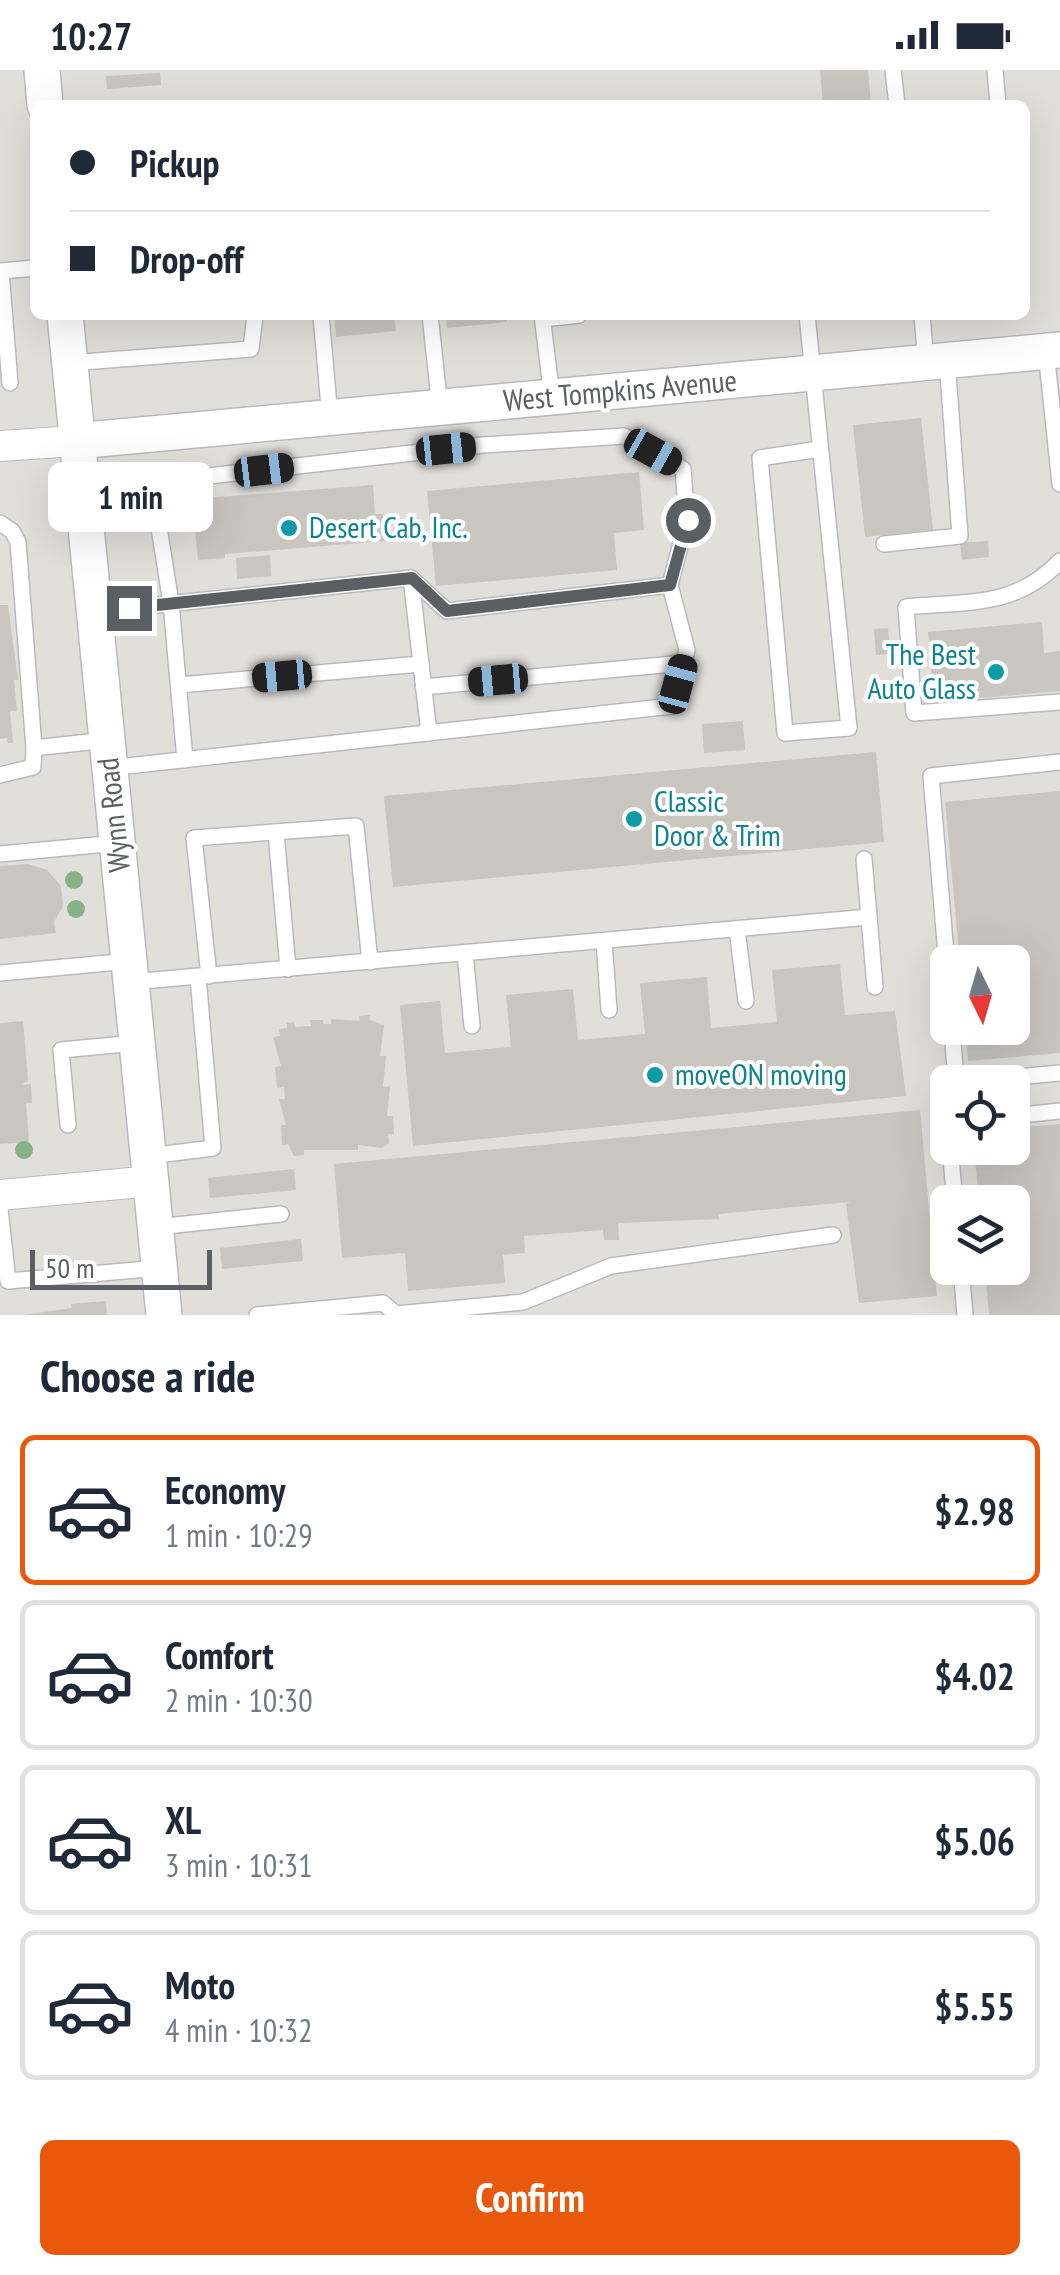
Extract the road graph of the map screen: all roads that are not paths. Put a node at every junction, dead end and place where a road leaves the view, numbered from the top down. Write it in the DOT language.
graph roads {
  1 [pos="42,70"];
  2 [pos="893,70"];
  3 [pos="995,70"];
  4 [pos="45,100"];
  5 [pos="896,100"];
  6 [pos="998,100"];
  7 [pos="30,269"];
  8 [pos="65,320"];
  9 [pos="254,320"];
  10 [pos="321,320"];
  11 [pos="431,320"];
  12 [pos="542,320"];
  13 [pos="807,320"];
  14 [pos="924,320"];
  15 [pos="1053,351"];
  16 [pos="936,361"];
  17 [pos="69,363"];
  18 [pos="812,373"];
  19 [pos="10,383"];
  20 [pos="552,397"];
  21 [pos="440,408"];
  22 [pos="330,418"];
  23 [pos="76,442"];
  24 [pos="0,446"];
  25 [pos="820,449"];
  26 [pos="1060,484"];
  27 [pos="0,523"];
  28 [pos="884,544"];
  29 [pos="1060,560"];
  30 [pos="412,578"];
  31 [pos="670,585"];
  32 [pos="171,603"];
  33 [pos="93,612"];
  34 [pos="421,664"];
  35 [pos="684,664"];
  36 [pos="178,685"];
  37 [pos="423,687"];
  38 [pos="1060,702"];
  39 [pos="428,733"];
  40 [pos="34,748"];
  41 [pos="108,754"];
  42 [pos="185,760"];
  43 [pos="1060,762"];
  44 [pos="0,775"];
  45 [pos="276,832"];
  46 [pos="117,843"];
  47 [pos="0,854"];
  48 [pos="864,859"];
  49 [pos="869,917"];
  50 [pos="736,929"];
  51 [pos="604,941"];
  52 [pos="945,945"];
  53 [pos="465,953"];
  54 [pos="370,962"];
  55 [pos="288,969"];
  56 [pos="130,972"];
  57 [pos="0,974"];
  58 [pos="204,976"];
  59 [pos="875,987"];
  60 [pos="746,1001"];
  61 [pos="609,1010"];
  62 [pos="472,1026"];
  63 [pos="138,1042"];
  64 [pos="1060,1073"];
  65 [pos="1030,1076"];
  66 [pos="1060,1111"];
  67 [pos="1030,1114"];
  68 [pos="68,1126"];
  69 [pos="150,1168"];
  70 [pos="0,1194"];
  71 [pos="0,1208"];
  72 [pos="282,1214"];
  73 [pos="156,1227"];
  74 [pos="833,1236"];
  75 [pos="160,1268"];
  76 [pos="962,1285"];
  77 [pos="164,1315"];
  78 [pos="256,1315"];
  79 [pos="965,1315"];
  1 -- 4 [label="street"];
  2 -- 5 [label="lane"];
  3 -- 6 [label="lane"];
  7 -- 19 [label="lane"];
  8 -- 17 [label="street, Wynn Road"];
  9 -- 17 [label="lane"];
  10 -- 22 [label="lane"];
  11 -- 21 [label="lane"];
  12 -- 20 [label="lane"];
  13 -- 18 [label="lane"];
  14 -- 16 [label="lane"];
  15 -- 16 [label="street, West Tompkins Avenue"];
  15 -- 26 [label="lane"];
  16 -- 18 [label="street, West Tompkins Avenue"];
  16 -- 28 [label="lane"];
  17 -- 23 [label="street, Wynn Road"];
  18 -- 20 [label="street, West Tompkins Avenue"];
  18 -- 25 [label="lane"];
  20 -- 21 [label="street, West Tompkins Avenue"];
  21 -- 22 [label="street, West Tompkins Avenue"];
  22 -- 23 [label="street, West Tompkins Avenue"];
  23 -- 24 [label="street, West Tompkins Avenue"];
  23 -- 33 [label="street, Wynn Road"];
  25 -- 25 [label="lane"];
  27 -- 40 [label="lane"];
  29 -- 38 [label="lane"];
  30 -- 31 [label="lane"];
  30 -- 32 [label="lane"];
  30 -- 34 [label="lane"];
  31 -- 32 [label="lane"];
  31 -- 35 [label="lane"];
  32 -- 33 [label="lane"];
  32 -- 36 [label="lane"];
  33 -- 41 [label="street, Wynn Road"];
  34 -- 36 [label="lane"];
  34 -- 37 [label="lane"];
  35 -- 37 [label="lane"];
  35 -- 39 [label="lane"];
  36 -- 42 [label="lane"];
  37 -- 39 [label="lane"];
  39 -- 42 [label="lane"];
  40 -- 41 [label="lane"];
  40 -- 44 [label="lane"];
  41 -- 42 [label="lane"];
  41 -- 46 [label="street, Wynn Road"];
  43 -- 52 [label="lane"];
  45 -- 54 [label="lane"];
  45 -- 55 [label="lane"];
  45 -- 58 [label="lane"];
  46 -- 47 [label="lane"];
  46 -- 56 [label="street, Wynn Road"];
  48 -- 49 [label="lane"];
  49 -- 50 [label="lane"];
  49 -- 59 [label="lane"];
  50 -- 51 [label="lane"];
  50 -- 60 [label="lane"];
  51 -- 53 [label="lane"];
  51 -- 61 [label="lane"];
  53 -- 54 [label="lane"];
  53 -- 62 [label="lane"];
  54 -- 55 [label="lane"];
  55 -- 58 [label="lane"];
  56 -- 57 [label="lane"];
  56 -- 58 [label="lane"];
  56 -- 63 [label="street, Wynn Road"];
  58 -- 69 [label="lane"];
  63 -- 68 [label="lane"];
  63 -- 69 [label="street, Wynn Road"];
  64 -- 65 [label="lane"];
  66 -- 67 [label="lane"];
  69 -- 70 [label="street"];
  69 -- 73 [label="street, Wynn Road"];
  71 -- 75 [label="lane"];
  72 -- 73 [label="lane"];
  73 -- 75 [label="street, Wynn Road"];
  74 -- 78 [label="lane"];
  75 -- 77 [label="street, Wynn Road"];
  76 -- 79 [label="lane"];
}
